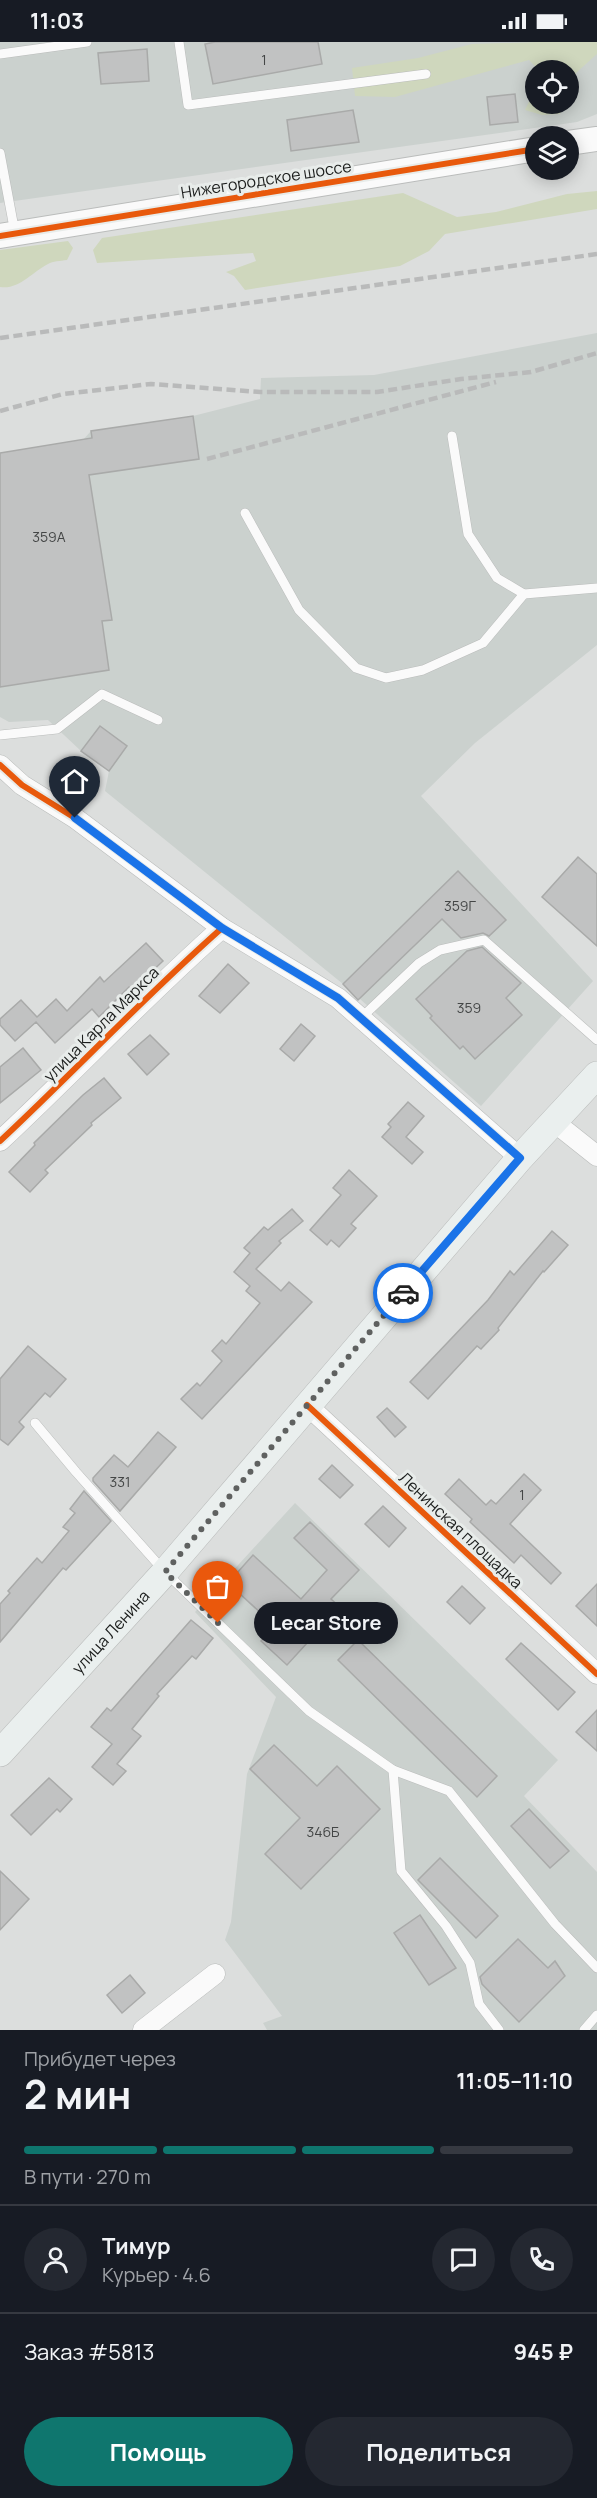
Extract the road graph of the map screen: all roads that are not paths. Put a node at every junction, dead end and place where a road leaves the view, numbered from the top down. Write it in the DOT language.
graph roads {
  1 [pos="87,42"];
  2 [pos="179,42"];
  3 [pos="0,54"];
  4 [pos="426,74"];
  5 [pos="597,139"];
  6 [pos="579,141"];
  7 [pos="525,151"];
  8 [pos="0,153"];
  9 [pos="8,234"];
  10 [pos="452,436"];
  11 [pos="245,513"];
  12 [pos="597,588"];
  13 [pos="524,594"];
  14 [pos="158,720"];
  15 [pos="0,735"];
  16 [pos="0,765"];
  17 [pos="222,928"];
  18 [pos="361,1018"];
  19 [pos="597,1040"];
  20 [pos="597,1075"];
  21 [pos="553,1121"];
  22 [pos="0,1141"];
  23 [pos="597,1156"];
  24 [pos="520,1158"];
  25 [pos="306,1405"];
  26 [pos="35,1423"];
  27 [pos="165,1572"];
  28 [pos="597,1674"];
  29 [pos="0,1753"];
  30 [pos="393,1770"];
  31 [pos="597,1968"];
  32 [pos="215,1974"];
  33 [pos="597,2015"];
  34 [pos="143,2030"];
  35 [pos="499,2030"];
  36 [pos="584,2030"];
  1 -- 3 [label="lane"];
  2 -- 4 [label="lane"];
  5 -- 6 [label="street"];
  7 -- 9 [label="street, Нижегородское шоссе"];
  8 -- 9 [label="lane"];
  10 -- 13 [label="lane"];
  11 -- 13 [label="lane"];
  12 -- 13 [label="lane"];
  14 -- 15 [label="lane"];
  16 -- 17 [label="street"];
  17 -- 18 [label="street"];
  17 -- 22 [label="street, улица Карла Маркса"];
  18 -- 19 [label="lane"];
  18 -- 24 [label="street"];
  20 -- 21 [label="main road, улица Ленина"];
  21 -- 23 [label="street"];
  21 -- 24 [label="main road, улица Ленина"];
  24 -- 25 [label="main road, улица Ленина"];
  25 -- 27 [label="main road, улица Ленина"];
  25 -- 28 [label="street, Ленинская площадка"];
  26 -- 27 [label="lane"];
  27 -- 29 [label="main road, улица Ленина"];
  27 -- 30 [label="lane"];
  30 -- 31 [label="lane"];
  30 -- 35 [label="lane"];
  32 -- 34 [label="street"];
  33 -- 36 [label="lane"];
}
